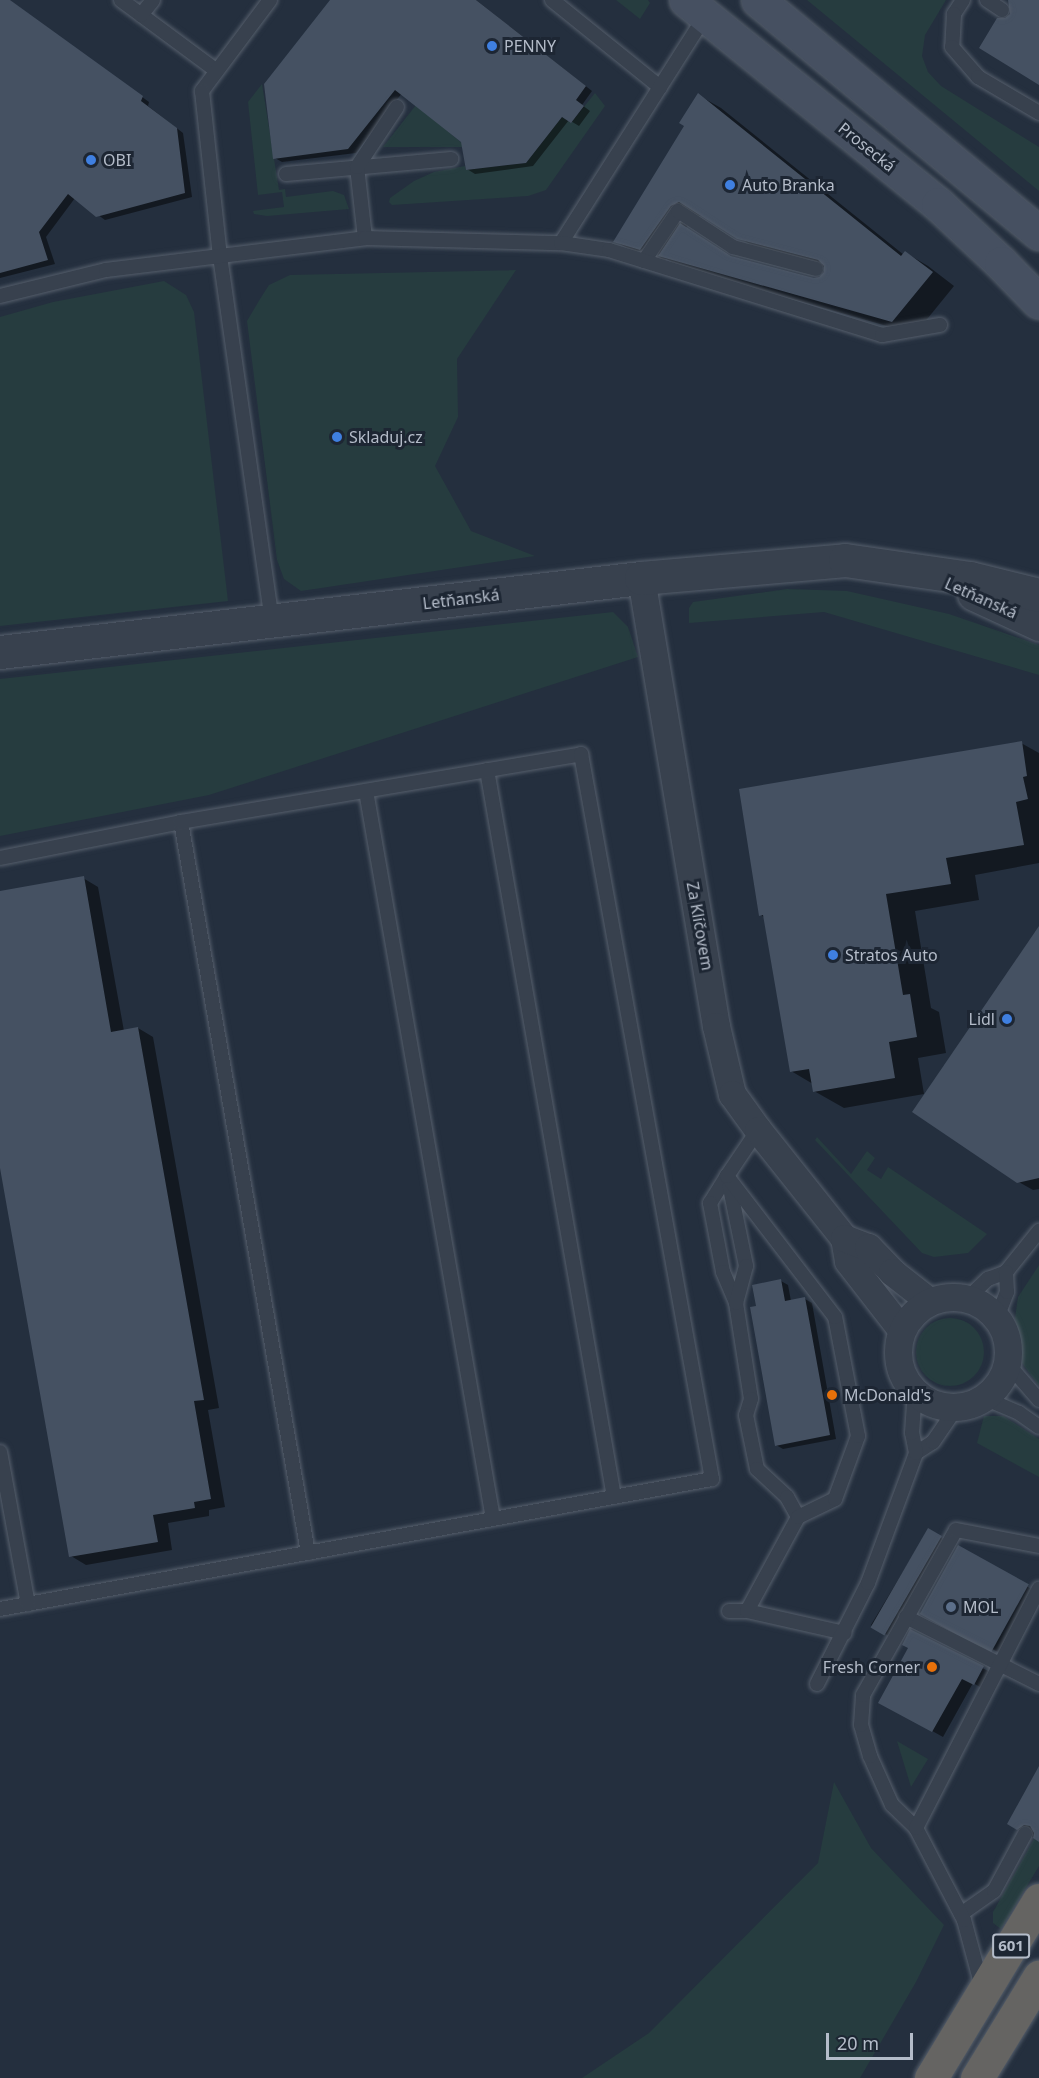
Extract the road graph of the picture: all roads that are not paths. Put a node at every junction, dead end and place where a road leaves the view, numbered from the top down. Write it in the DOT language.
graph roads {
  1 [pos="121,0"];
  2 [pos="153,0"];
  3 [pos="270,0"];
  4 [pos="552,0"];
  5 [pos="758,0"];
  6 [pos="963,0"];
  7 [pos="987,0"];
  8 [pos="702,5"];
  9 [pos="1002,10"];
  10 [pos="141,15"];
  11 [pos="217,71"];
  12 [pos="660,87"];
  13 [pos="397,107"];
  14 [pos="1039,113"];
  15 [pos="451,159"];
  16 [pos="357,167"];
  17 [pos="286,174"];
  18 [pos="1039,233"];
  19 [pos="365,238"];
  20 [pos="561,243"];
  21 [pos="220,256"];
  22 [pos="644,261"];
  23 [pos="816,269"];
  24 [pos="0,296"];
  25 [pos="1039,302"];
  26 [pos="940,325"];
  27 [pos="923,572"];
  28 [pos="641,578"];
  29 [pos="1039,595"];
  30 [pos="272,621"];
  31 [pos="1039,624"];
  32 [pos="0,652"];
  33 [pos="487,770"];
  34 [pos="366,790"];
  35 [pos="181,822"];
  36 [pos="0,858"];
  37 [pos="758,1130"];
  38 [pos="727,1176"];
  39 [pos="1039,1231"];
  40 [pos="844,1238"];
  41 [pos="1006,1272"];
  42 [pos="968,1298"];
  43 [pos="929,1301"];
  44 [pos="736,1304"];
  45 [pos="997,1318"];
  46 [pos="902,1329"];
  47 [pos="1007,1364"];
  48 [pos="915,1394"];
  49 [pos="984,1398"];
  50 [pos="1039,1400"];
  51 [pos="957,1407"];
  52 [pos="1039,1427"];
  53 [pos="0,1452"];
  54 [pos="916,1454"];
  55 [pos="614,1497"];
  56 [pos="798,1517"];
  57 [pos="493,1519"];
  58 [pos="1039,1546"];
  59 [pos="308,1553"];
  60 [pos="1039,1589"];
  61 [pos="28,1604"];
  62 [pos="0,1609"];
  63 [pos="729,1611"];
  64 [pos="747,1611"];
  65 [pos="906,1617"];
  66 [pos="844,1633"];
  67 [pos="1000,1665"];
  68 [pos="817,1684"];
  69 [pos="1039,1684"];
  70 [pos="916,1828"];
  71 [pos="1025,1834"];
  72 [pos="1039,1900"];
  73 [pos="961,1914"];
  74 [pos="1039,1977"];
  75 [pos="983,1992"];
  76 [pos="931,2078"];
  77 [pos="977,2078"];
  1 -- 10 [label="lane"];
  2 -- 10 [label="lane"];
  3 -- 11 [label="lane"];
  4 -- 12 [label="lane"];
  5 -- 18 [label="main road"];
  6 -- 14 [label="lane"];
  7 -- 9 [label="lane"];
  8 -- 12 [label="lane"];
  8 -- 25 [label="main road, Prosecká"];
  10 -- 11 [label="lane"];
  11 -- 21 [label="lane"];
  12 -- 20 [label="lane"];
  13 -- 16 [label="lane"];
  15 -- 16 [label="lane"];
  16 -- 17 [label="lane"];
  16 -- 19 [label="lane"];
  19 -- 20 [label="lane"];
  19 -- 21 [label="lane"];
  20 -- 22 [label="lane"];
  21 -- 24 [label="lane"];
  21 -- 30 [label="lane"];
  22 -- 23 [label="lane"];
  22 -- 26 [label="lane"];
  27 -- 28 [label="street, Letňanská"];
  27 -- 29 [label="street, Letňanská"];
  27 -- 31 [label="street, Letňanská"];
  28 -- 30 [label="street, Letňanská"];
  28 -- 37 [label="street, Za Klíčovem"];
  30 -- 32 [label="street, Letňanská"];
  33 -- 34 [label="lane"];
  33 -- 55 [label="lane"];
  33 -- 55 [label="lane"];
  34 -- 35 [label="lane"];
  34 -- 57 [label="lane"];
  35 -- 36 [label="lane"];
  35 -- 59 [label="lane"];
  37 -- 38 [label="lane"];
  37 -- 40 [label="street, Za Klíčovem"];
  38 -- 44 [label="lane"];
  38 -- 44 [label="lane"];
  38 -- 56 [label="lane"];
  39 -- 41 [label="lane"];
  40 -- 43 [label="street, Za Klíčovem"];
  40 -- 46 [label="street, Za Klíčovem"];
  41 -- 42 [label="lane"];
  41 -- 45 [label="lane"];
  42 -- 43 [label="street"];
  42 -- 45 [label="street"];
  43 -- 46 [label="street"];
  44 -- 56 [label="lane"];
  45 -- 47 [label="street"];
  46 -- 48 [label="street"];
  47 -- 49 [label="street"];
  47 -- 50 [label="lane"];
  48 -- 51 [label="street"];
  48 -- 54 [label="lane"];
  49 -- 51 [label="street"];
  49 -- 52 [label="lane"];
  51 -- 54 [label="lane"];
  53 -- 61 [label="lane"];
  54 -- 66 [label="lane"];
  55 -- 57 [label="lane"];
  56 -- 64 [label="lane"];
  57 -- 59 [label="lane"];
  58 -- 65 [label="lane"];
  59 -- 61 [label="lane"];
  60 -- 67 [label="lane"];
  61 -- 62 [label="lane"];
  63 -- 64 [label="lane"];
  64 -- 66 [label="lane"];
  65 -- 67 [label="lane"];
  65 -- 70 [label="lane"];
  66 -- 68 [label="lane"];
  67 -- 69 [label="lane"];
  67 -- 70 [label="lane"];
  70 -- 73 [label="lane"];
  71 -- 73 [label="lane"];
  72 -- 75 [label="highway, 601"];
  73 -- 75 [label="lane"];
  74 -- 77 [label="highway, 601"];
  75 -- 76 [label="highway, 601"];
}
